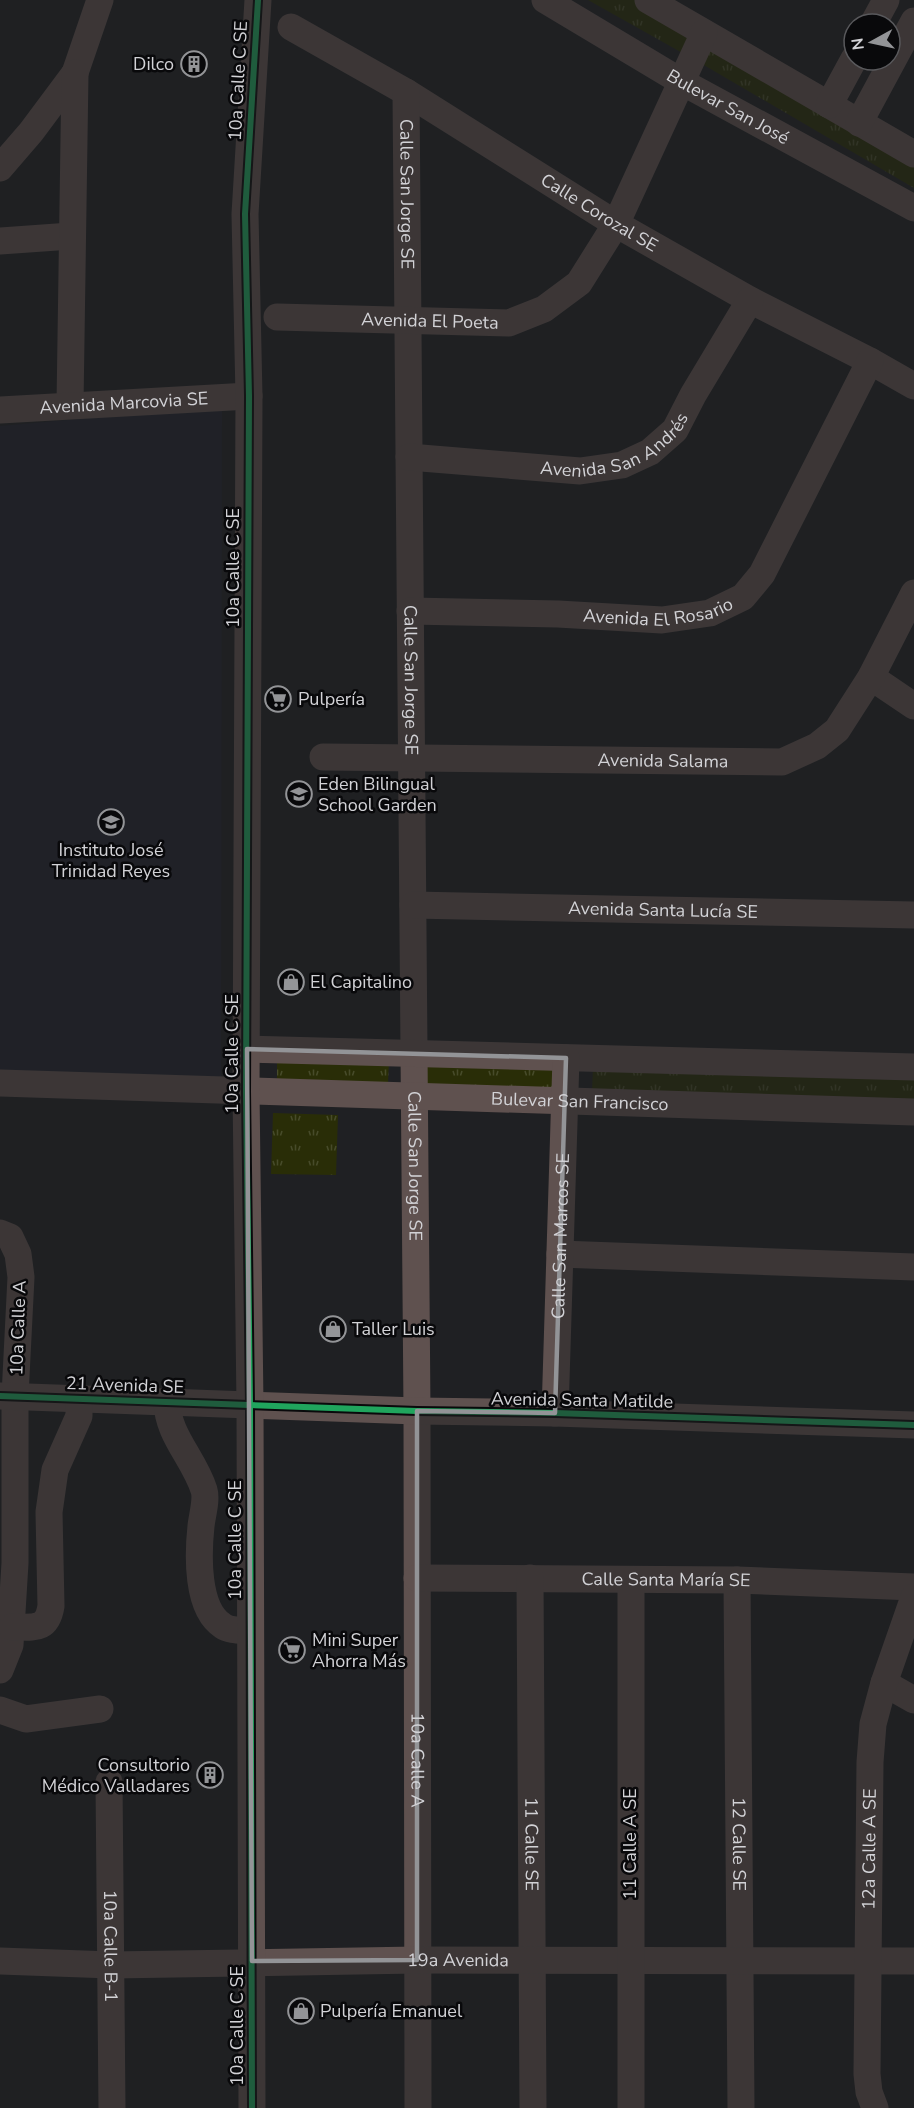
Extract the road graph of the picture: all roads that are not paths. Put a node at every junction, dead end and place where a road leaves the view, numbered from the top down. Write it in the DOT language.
graph roads {
  1 [pos="100,0"];
  2 [pos="545,0"];
  3 [pos="648,0"];
  4 [pos="256,1"];
  5 [pos="914,21"];
  6 [pos="291,27"];
  7 [pos="704,33"];
  8 [pos="847,72"];
  9 [pos="75,73"];
  10 [pos="682,82"];
  11 [pos="406,92"];
  12 [pos="829,105"];
  13 [pos="859,123"];
  14 [pos="914,154"];
  15 [pos="0,168"];
  16 [pos="914,208"];
  17 [pos="616,224"];
  18 [pos="71,236"];
  19 [pos="0,241"];
  20 [pos="750,300"];
  21 [pos="277,317"];
  22 [pos="408,320"];
  23 [pos="870,361"];
  24 [pos="914,386"];
  25 [pos="249,396"];
  26 [pos="70,405"];
  27 [pos="0,410"];
  28 [pos="409,457"];
  29 [pos="914,593"];
  30 [pos="410,611"];
  31 [pos="871,677"];
  32 [pos="914,706"];
  33 [pos="323,757"];
  34 [pos="411,759"];
  35 [pos="412,905"];
  36 [pos="914,915"];
  37 [pos="247,1049"];
  38 [pos="414,1054"];
  39 [pos="566,1058"];
  40 [pos="914,1067"];
  41 [pos="0,1083"];
  42 [pos="246,1091"];
  43 [pos="414,1095"];
  44 [pos="565,1100"];
  45 [pos="914,1112"];
  46 [pos="5,1235"];
  47 [pos="560,1254"];
  48 [pos="914,1267"];
  49 [pos="8,1396"];
  50 [pos="79,1398"];
  51 [pos="167,1401"];
  52 [pos="250,1404"];
  53 [pos="417,1411"];
  54 [pos="555,1413"];
  55 [pos="914,1425"];
  56 [pos="417,1578"];
  57 [pos="530,1578"];
  58 [pos="631,1580"];
  59 [pos="737,1580"];
  60 [pos="914,1587"];
  61 [pos="914,1597"];
  62 [pos="12,1627"];
  63 [pos="250,1631"];
  64 [pos="0,1670"];
  65 [pos="884,1683"];
  66 [pos="914,1700"];
  67 [pos="100,1709"];
  68 [pos="0,1710"];
  69 [pos="109,1782"];
  70 [pos="417,1960"];
  71 [pos="534,1960"];
  72 [pos="630,1960"];
  73 [pos="0,1961"];
  74 [pos="252,1961"];
  75 [pos="741,1961"];
  76 [pos="869,1961"];
  77 [pos="914,1961"];
  78 [pos="111,1965"];
  79 [pos="112,2108"];
  80 [pos="252,2108"];
  81 [pos="418,2108"];
  82 [pos="533,2108"];
  83 [pos="631,2108"];
  84 [pos="741,2108"];
  85 [pos="874,2108"];
  1 -- 9 [label="street"];
  2 -- 10 [label="street, Bulevar San José"];
  3 -- 7 [label="street"];
  4 -- 25 [label="street, 10a Calle C SE"];
  5 -- 13 [label="street"];
  6 -- 11 [label="street, Calle Corozal SE"];
  7 -- 10 [label="street, Avenida El Poeta"];
  7 -- 12 [label="street"];
  8 -- 12 [label="street"];
  9 -- 15 [label="street"];
  9 -- 18 [label="street"];
  10 -- 16 [label="street, Bulevar San José"];
  10 -- 17 [label="street, Avenida El Poeta"];
  11 -- 17 [label="street, Calle Corozal SE"];
  11 -- 22 [label="street, Calle San Jorge SE"];
  12 -- 13 [label="street"];
  13 -- 14 [label="street"];
  17 -- 20 [label="street, Calle Corozal SE"];
  17 -- 22 [label="street, Avenida El Poeta"];
  18 -- 19 [label="street"];
  18 -- 26 [label="street"];
  20 -- 23 [label="street, Calle Corozal SE"];
  20 -- 28 [label="street, Avenida San Andrés"];
  21 -- 22 [label="street, Avenida El Poeta"];
  22 -- 28 [label="street, Calle San Jorge SE"];
  23 -- 24 [label="street, Calle Corozal SE"];
  23 -- 30 [label="street, Avenida El Rosario"];
  25 -- 26 [label="street, Avenida Marcovia SE"];
  25 -- 37 [label="street, 10a Calle C SE"];
  26 -- 27 [label="street, Avenida Marcovia SE"];
  28 -- 30 [label="street, Calle San Jorge SE"];
  29 -- 31 [label="street, Avenida Salama"];
  30 -- 34 [label="street, Calle San Jorge SE"];
  31 -- 32 [label="street"];
  31 -- 34 [label="street, Avenida Salama"];
  33 -- 34 [label="street, Avenida Salama"];
  34 -- 35 [label="street, Calle San Jorge SE"];
  35 -- 36 [label="street, Avenida Santa Lucía SE"];
  35 -- 38 [label="street, Calle San Jorge SE"];
  37 -- 38 [label="street"];
  37 -- 42 [label="street, 10a Calle C SE"];
  38 -- 39 [label="street"];
  38 -- 43 [label="street, Calle San Jorge SE"];
  39 -- 40 [label="street"];
  39 -- 44 [label="street, Calle San Marcos SE"];
  41 -- 42 [label="street, Bulevar San Francisco"];
  42 -- 43 [label="street, Bulevar San Francisco"];
  42 -- 52 [label="street, 10a Calle C SE"];
  43 -- 44 [label="street, Bulevar San Francisco"];
  43 -- 53 [label="street, Calle San Jorge SE"];
  44 -- 45 [label="street, Bulevar San Francisco"];
  44 -- 47 [label="street, Calle San Marcos SE"];
  46 -- 49 [label="street, 10a Calle A"];
  47 -- 48 [label="street"];
  47 -- 54 [label="street, Calle San Marcos SE"];
  49 -- 50 [label="street, 21 Avenida SE"];
  49 -- 62 [label="street, 10a Calle A"];
  50 -- 51 [label="street, 21 Avenida SE"];
  50 -- 62 [label="street"];
  51 -- 52 [label="street, 21 Avenida SE"];
  51 -- 63 [label="street"];
  52 -- 53 [label="street, Avenida Santa Matilde"];
  52 -- 63 [label="street, 10a Calle C SE"];
  53 -- 54 [label="street, Avenida Santa Matilde"];
  53 -- 56 [label="street, 10a Calle A"];
  54 -- 55 [label="street, Avenida Santa Matilde"];
  56 -- 57 [label="street, Calle Santa María SE"];
  56 -- 70 [label="street, 10a Calle A"];
  57 -- 58 [label="street, Calle Santa María SE"];
  57 -- 71 [label="street, 11 Calle SE"];
  58 -- 59 [label="street, Calle Santa María SE"];
  58 -- 72 [label="street, 11 Calle A SE"];
  59 -- 60 [label="street, Calle Santa María SE"];
  59 -- 75 [label="street, 12 Calle SE"];
  61 -- 65 [label="street, 12a Calle A SE"];
  62 -- 64 [label="street, 10a Calle A"];
  63 -- 74 [label="street, 10a Calle C SE"];
  65 -- 66 [label="street"];
  65 -- 76 [label="street, 12a Calle A SE"];
  67 -- 68 [label="street"];
  69 -- 78 [label="street, 10a Calle B-1"];
  70 -- 71 [label="street, 19a Avenida"];
  70 -- 74 [label="street, 19a Avenida"];
  70 -- 81 [label="street, 10a Calle A"];
  71 -- 72 [label="street, 19a Avenida"];
  71 -- 82 [label="street, 11 Calle SE"];
  72 -- 75 [label="street, 19a Avenida"];
  72 -- 83 [label="street, 11 Calle A SE"];
  73 -- 78 [label="street, 19a Avenida"];
  74 -- 78 [label="street, 19a Avenida"];
  74 -- 80 [label="street, 10a Calle C SE"];
  75 -- 76 [label="street, 19a Avenida"];
  75 -- 84 [label="street, 12 Calle SE"];
  76 -- 77 [label="street, 19a Avenida"];
  76 -- 85 [label="street, 12a Calle A SE"];
  78 -- 79 [label="street, 10a Calle B-1"];
}
